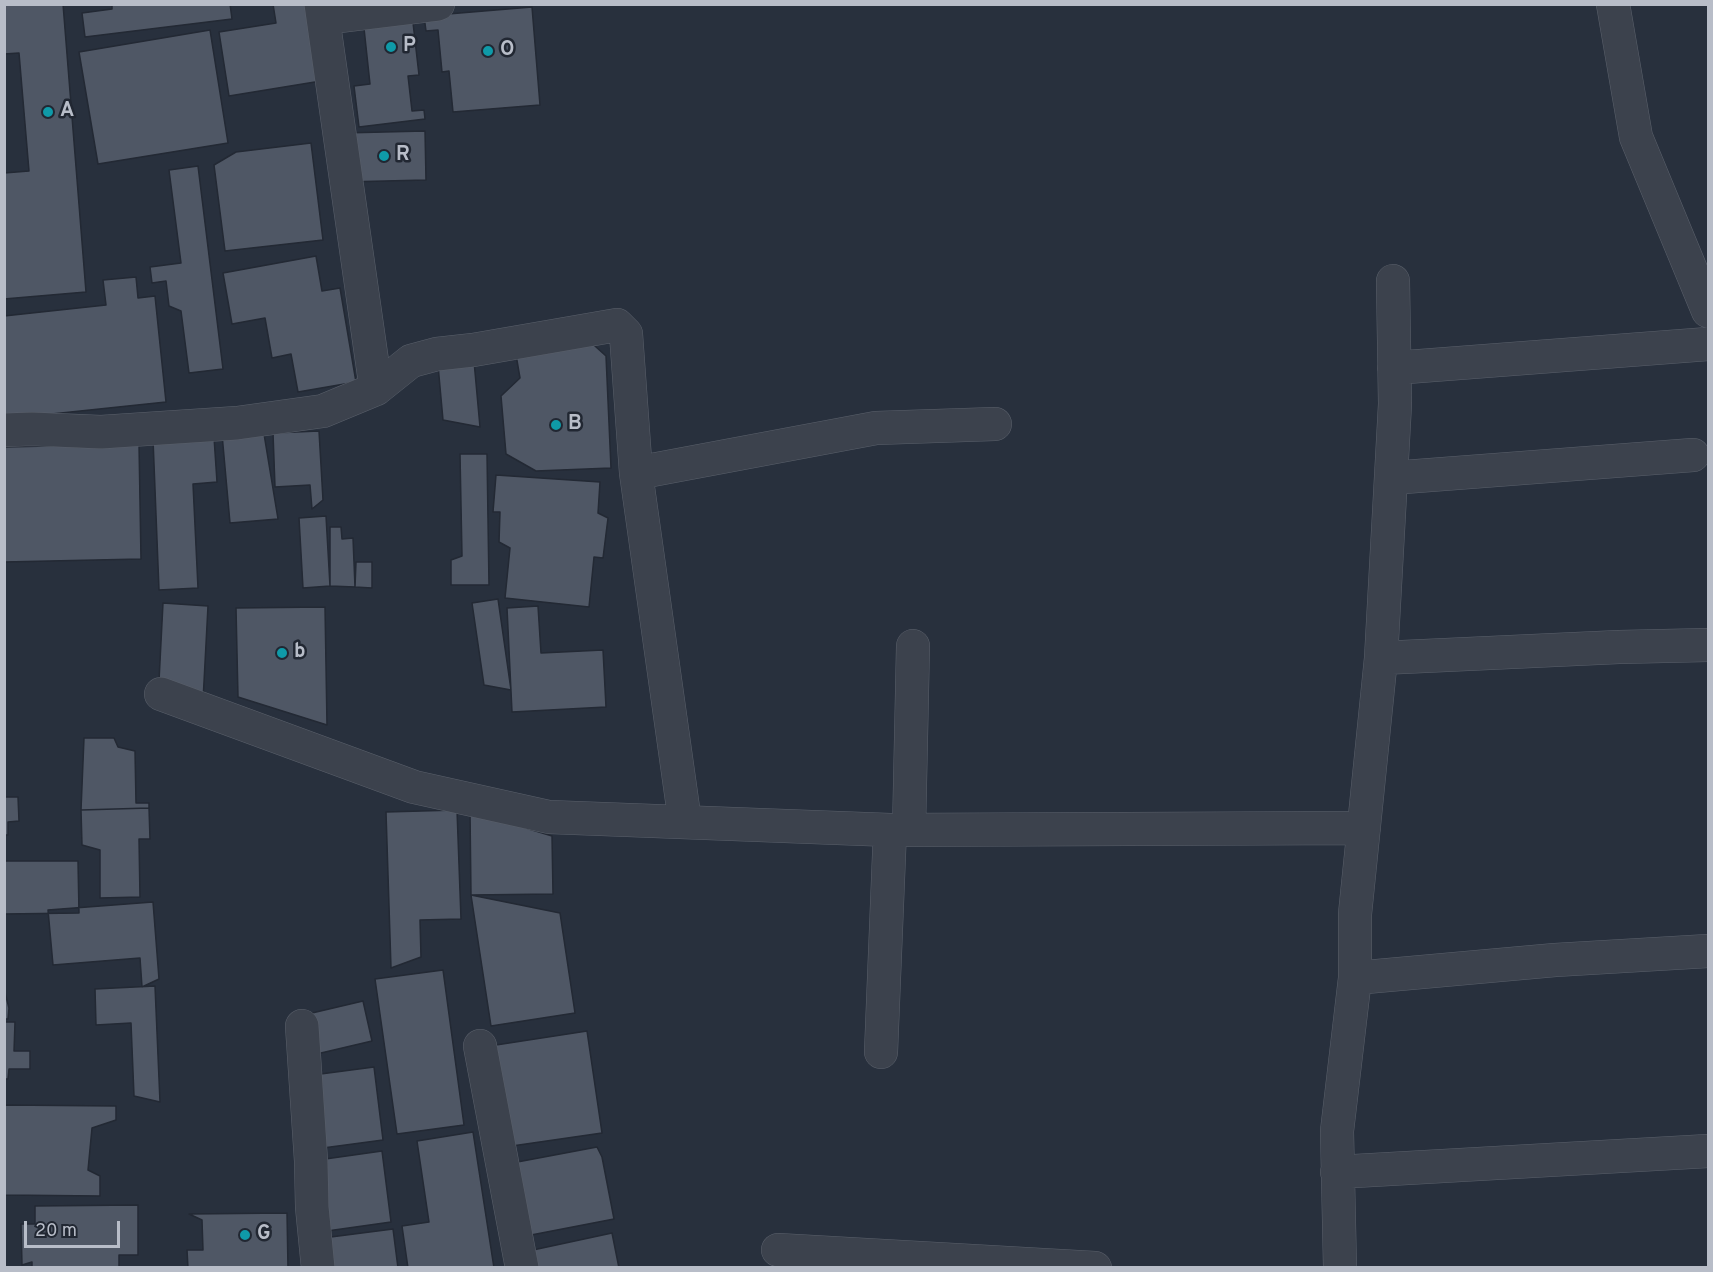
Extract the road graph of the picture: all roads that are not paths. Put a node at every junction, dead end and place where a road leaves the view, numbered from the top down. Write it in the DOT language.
graph roads {
  1 [pos="438,4"];
  2 [pos="1613,4"];
  3 [pos="322,11"];
  4 [pos="1393,281"];
  5 [pos="1708,311"];
  6 [pos="1708,344"];
  7 [pos="1394,368"];
  8 [pos="376,389"];
  9 [pos="995,424"];
  10 [pos="4,430"];
  11 [pos="1693,455"];
  12 [pos="636,472"];
  13 [pos="1391,478"];
  14 [pos="1708,645"];
  15 [pos="913,646"];
  16 [pos="1381,658"];
  17 [pos="161,694"];
  18 [pos="685,822"];
  19 [pos="1364,828"];
  20 [pos="900,830"];
  21 [pos="1708,951"];
  22 [pos="1354,978"];
  23 [pos="302,1026"];
  24 [pos="480,1046"];
  25 [pos="881,1052"];
  26 [pos="1708,1151"];
  27 [pos="1337,1172"];
  28 [pos="778,1250"];
  29 [pos="318,1268"];
  30 [pos="522,1268"];
  31 [pos="1095,1268"];
  32 [pos="1340,1268"];
  1 -- 3 [label="street"];
  2 -- 5 [label="street"];
  3 -- 8 [label="street"];
  4 -- 7 [label="street"];
  6 -- 7 [label="street"];
  7 -- 13 [label="street"];
  8 -- 10 [label="street"];
  8 -- 12 [label="street"];
  9 -- 12 [label="street"];
  11 -- 13 [label="street"];
  12 -- 18 [label="street"];
  13 -- 16 [label="street"];
  14 -- 16 [label="street"];
  15 -- 20 [label="street"];
  16 -- 19 [label="street"];
  17 -- 18 [label="street"];
  18 -- 20 [label="street"];
  19 -- 20 [label="street"];
  19 -- 22 [label="street"];
  20 -- 25 [label="street"];
  21 -- 22 [label="street"];
  22 -- 27 [label="street"];
  23 -- 29 [label="street"];
  24 -- 30 [label="street"];
  26 -- 27 [label="street"];
  27 -- 32 [label="street"];
  28 -- 31 [label="street"];
}
